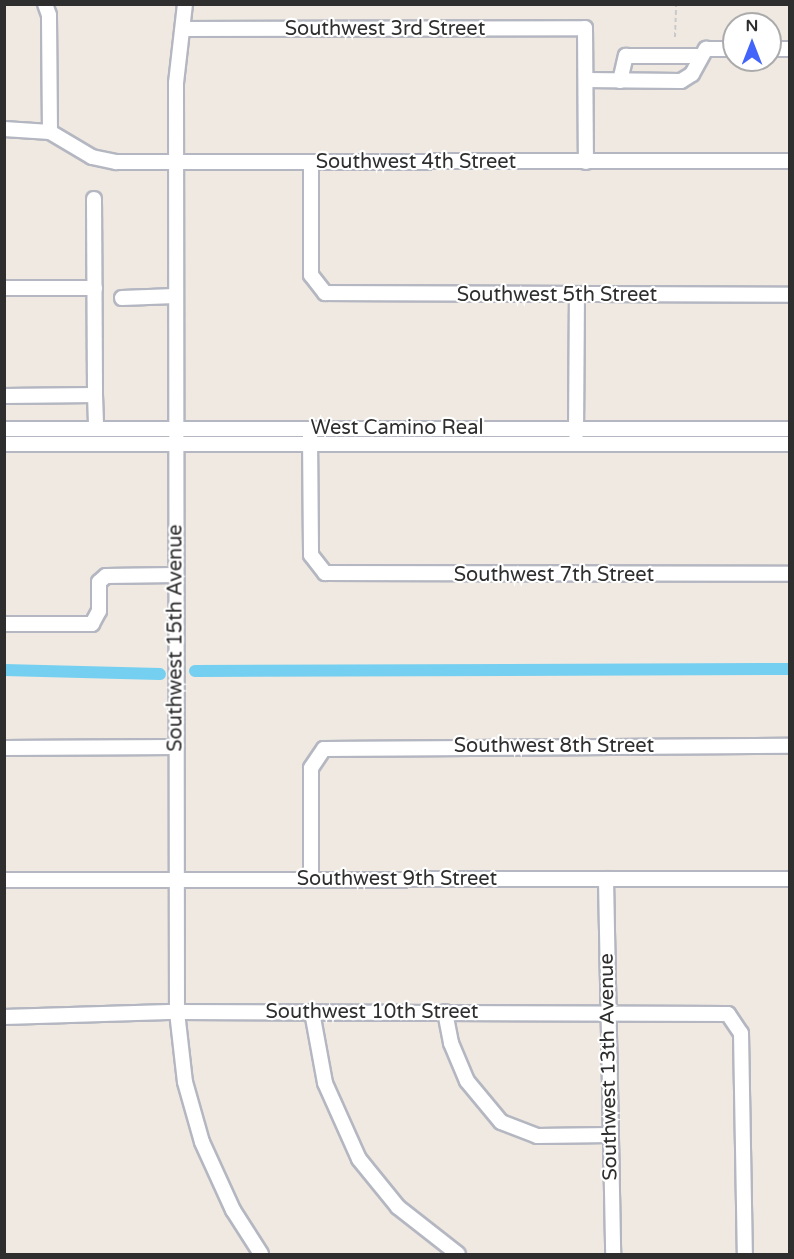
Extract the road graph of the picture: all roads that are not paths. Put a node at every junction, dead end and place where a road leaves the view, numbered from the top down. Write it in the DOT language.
graph roads {
  1 [pos="45,4"];
  2 [pos="185,4"];
  3 [pos="185,29"];
  4 [pos="722,49"];
  5 [pos="700,56"];
  6 [pos="586,80"];
  7 [pos="620,81"];
  8 [pos="4,129"];
  9 [pos="50,132"];
  10 [pos="789,161"];
  11 [pos="175,162"];
  12 [pos="311,162"];
  13 [pos="586,162"];
  14 [pos="94,199"];
  15 [pos="4,288"];
  16 [pos="95,288"];
  17 [pos="789,295"];
  18 [pos="175,296"];
  19 [pos="577,296"];
  20 [pos="122,298"];
  21 [pos="95,395"];
  22 [pos="4,396"];
  23 [pos="174,428"];
  24 [pos="310,428"];
  25 [pos="576,428"];
  26 [pos="4,429"];
  27 [pos="96,429"];
  28 [pos="789,429"];
  29 [pos="4,444"];
  30 [pos="174,444"];
  31 [pos="310,444"];
  32 [pos="576,444"];
  33 [pos="789,444"];
  34 [pos="789,574"];
  35 [pos="176,575"];
  36 [pos="4,624"];
  37 [pos="789,746"];
  38 [pos="176,747"];
  39 [pos="4,748"];
  40 [pos="176,879"];
  41 [pos="311,879"];
  42 [pos="606,879"];
  43 [pos="789,879"];
  44 [pos="4,880"];
  45 [pos="177,1012"];
  46 [pos="312,1012"];
  47 [pos="445,1012"];
  48 [pos="608,1012"];
  49 [pos="4,1017"];
  50 [pos="610,1135"];
  51 [pos="261,1254"];
  52 [pos="458,1254"];
  53 [pos="613,1254"];
  54 [pos="745,1254"];
  1 -- 9 [label="street"];
  2 -- 3 [label="street, Southwest 15th Avenue"];
  3 -- 6 [label="street, Southwest 3rd Street"];
  3 -- 11 [label="street, Southwest 15th Avenue"];
  4 -- 5 [label="street"];
  5 -- 7 [label="street"];
  5 -- 7 [label="street"];
  6 -- 7 [label="street"];
  6 -- 13 [label="street"];
  8 -- 9 [label="street"];
  9 -- 11 [label="street, Southwest 4th Street"];
  10 -- 13 [label="street, Southwest 4th Street"];
  11 -- 12 [label="street, Southwest 4th Street"];
  11 -- 18 [label="street, Southwest 15th Avenue"];
  12 -- 13 [label="street, Southwest 4th Street"];
  12 -- 19 [label="street, Southwest 5th Street"];
  14 -- 16 [label="street"];
  15 -- 16 [label="street"];
  16 -- 21 [label="street"];
  17 -- 19 [label="street, Southwest 5th Street"];
  18 -- 20 [label="street"];
  18 -- 23 [label="street, Southwest 15th Avenue"];
  19 -- 25 [label="street"];
  21 -- 22 [label="street"];
  21 -- 27 [label="street"];
  23 -- 24 [label="street, West Camino Real"];
  23 -- 27 [label="street, West Camino Real"];
  23 -- 30 [label="street, Southwest 15th Avenue"];
  24 -- 25 [label="street, West Camino Real"];
  24 -- 31 [label="street"];
  25 -- 28 [label="street, West Camino Real"];
  25 -- 32 [label="street"];
  26 -- 27 [label="street, West Camino Real"];
  29 -- 30 [label="street, West Camino Real"];
  30 -- 31 [label="street, West Camino Real"];
  30 -- 35 [label="street, Southwest 15th Avenue"];
  31 -- 32 [label="street, West Camino Real"];
  31 -- 34 [label="street, Southwest 7th Street"];
  32 -- 33 [label="street, West Camino Real"];
  35 -- 36 [label="street"];
  35 -- 38 [label="street, Southwest 15th Avenue"];
  37 -- 41 [label="street, Southwest 8th Street"];
  38 -- 39 [label="street"];
  38 -- 40 [label="street, Southwest 15th Avenue"];
  40 -- 41 [label="street, Southwest 9th Street"];
  40 -- 44 [label="street, Southwest 9th Street"];
  40 -- 45 [label="street, Southwest 15th Avenue"];
  41 -- 42 [label="street, Southwest 9th Street"];
  42 -- 43 [label="street, Southwest 9th Street"];
  42 -- 48 [label="street, Southwest 13th Avenue"];
  45 -- 46 [label="street, Southwest 10th Street"];
  45 -- 49 [label="street, Southwest 10th Street"];
  45 -- 51 [label="street, Southwest 15th Avenue"];
  46 -- 47 [label="street, Southwest 10th Street"];
  46 -- 52 [label="street"];
  47 -- 48 [label="street, Southwest 10th Street"];
  47 -- 50 [label="street"];
  48 -- 50 [label="street, Southwest 13th Avenue"];
  48 -- 54 [label="street, Southwest 10th Street"];
  50 -- 53 [label="street, Southwest 13th Avenue"];
}
